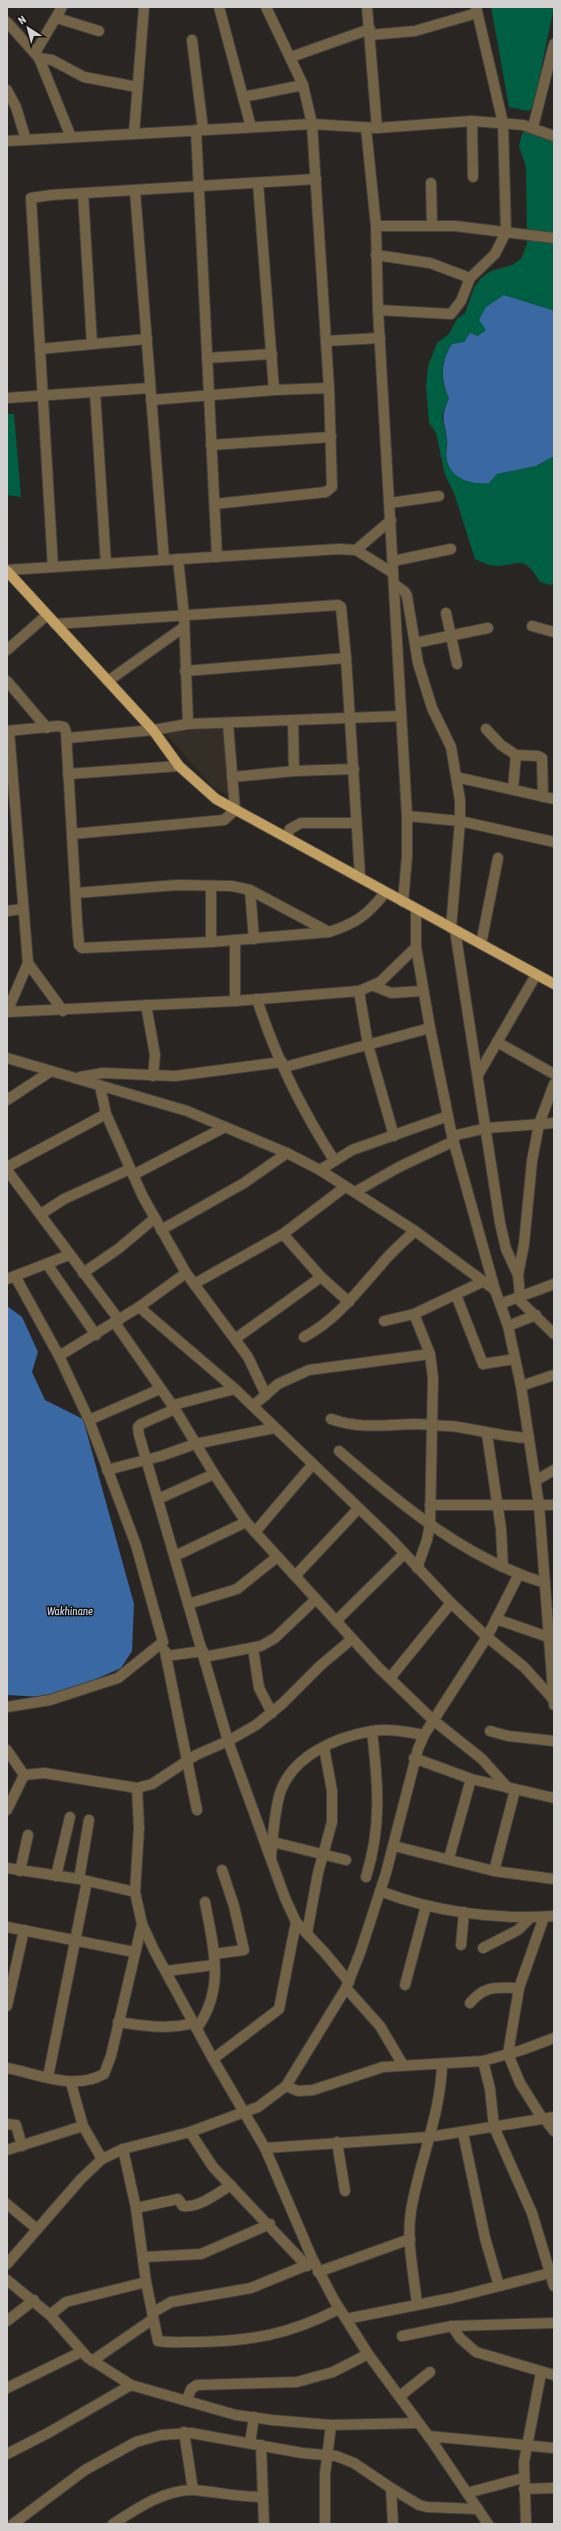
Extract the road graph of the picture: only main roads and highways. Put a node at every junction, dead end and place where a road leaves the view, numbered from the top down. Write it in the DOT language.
graph roads {
  1 [pos="7,571"];
  2 [pos="554,984"];
  1 -- 2 [label="main road"];
}
